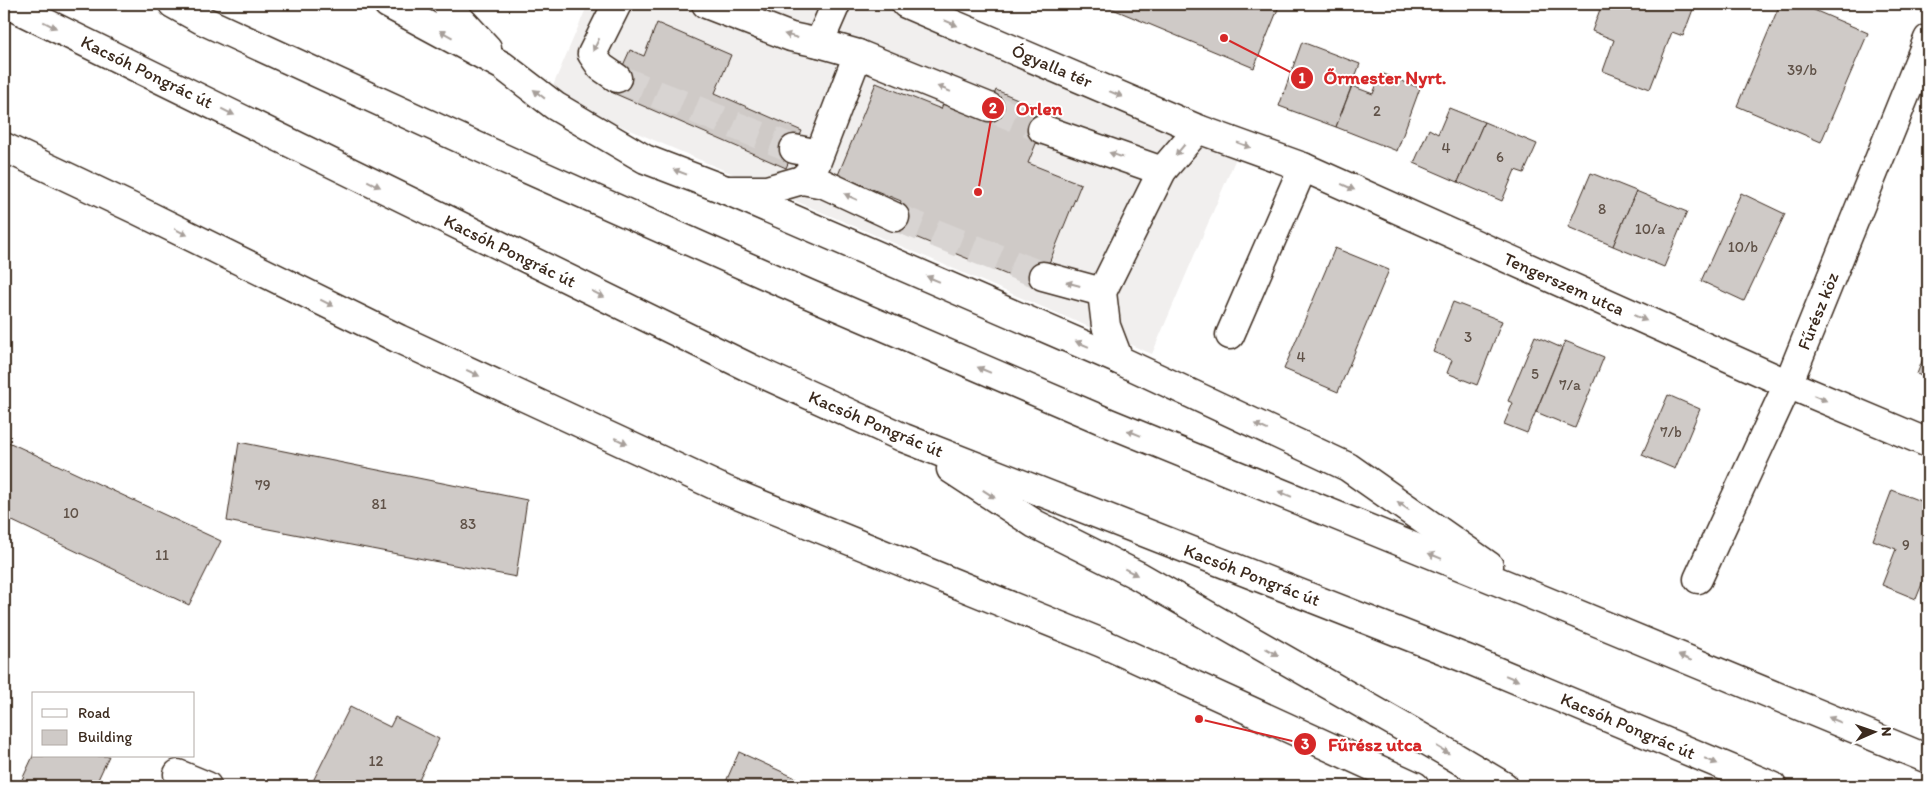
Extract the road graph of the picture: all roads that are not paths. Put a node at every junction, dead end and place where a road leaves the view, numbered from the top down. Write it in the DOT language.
graph roads {
  1 [pos="7,4"];
  2 [pos="172,4"];
  3 [pos="388,4"];
  4 [pos="446,4"];
  5 [pos="465,4"];
  6 [pos="617,4"];
  7 [pos="706,4"];
  8 [pos="836,4"];
  9 [pos="906,4"];
  10 [pos="1928,39"];
  11 [pos="819,42"];
  12 [pos="858,54"];
  13 [pos="503,66"];
  14 [pos="617,78"];
  15 [pos="989,107"];
  16 [pos="4,129"];
  17 [pos="1042,129"];
  18 [pos="1198,129"];
  19 [pos="4,148"];
  20 [pos="1303,167"];
  21 [pos="1162,171"];
  22 [pos="802,180"];
  23 [pos="726,190"];
  24 [pos="137,210"];
  25 [pos="895,217"];
  26 [pos="1043,276"];
  27 [pos="1102,292"];
  28 [pos="1230,335"];
  29 [pos="1119,360"];
  30 [pos="1788,384"];
  31 [pos="904,438"];
  32 [pos="1928,443"];
  33 [pos="1698,579"];
  34 [pos="1529,594"];
  35 [pos="1928,759"];
  36 [pos="178,774"];
  37 [pos="207,786"];
  38 [pos="1414,786"];
  39 [pos="1504,786"];
  40 [pos="1772,786"];
  1 -- 31 [label="main road, Kacsóh Pongrác út, one-way"];
  34 -- 2 [label="main road, one-way"];
  13 -- 3 [label="main road, one-way"];
  4 -- 13 [label="main road"];
  5 -- 13 [label="main road"];
  6 -- 14 [label="main road, one-way"];
  11 -- 7 [label="main road, one-way"];
  8 -- 11 [label="main road"];
  9 -- 18 [label="main road, Ógyalla tér, one-way"];
  10 -- 30 [label="main road, Fűrész köz"];
  11 -- 12 [label="main road"];
  15 -- 12 [label="main road, one-way"];
  12 -- 22 [label="main road"];
  23 -- 13 [label="main road, one-way"];
  16 -- 24 [label="main road"];
  21 -- 17 [label="main road, one-way"];
  18 -- 20 [label="main road, Tengerszem utca, one-way"];
  18 -- 21 [label="main road, one-way"];
  19 -- 24 [label="main road"];
  20 -- 28 [label="main road"];
  20 -- 30 [label="main road, Tengerszem utca, one-way"];
  21 -- 27 [label="main road"];
  22 -- 23 [label="main road"];
  25 -- 22 [label="main road, one-way"];
  29 -- 23 [label="main road, one-way"];
  24 -- 38 [label="main road, one-way"];
  27 -- 26 [label="main road, one-way"];
  27 -- 29 [label="main road"];
  34 -- 29 [label="main road, one-way"];
  30 -- 32 [label="main road, Tengerszem utca, one-way"];
  30 -- 33 [label="main road, Fűrész köz"];
  31 -- 39 [label="main road, one-way"];
  31 -- 40 [label="main road, Kacsóh Pongrác út, one-way"];
  35 -- 34 [label="main road, one-way"];
  36 -- 37 [label="main road"];
}
